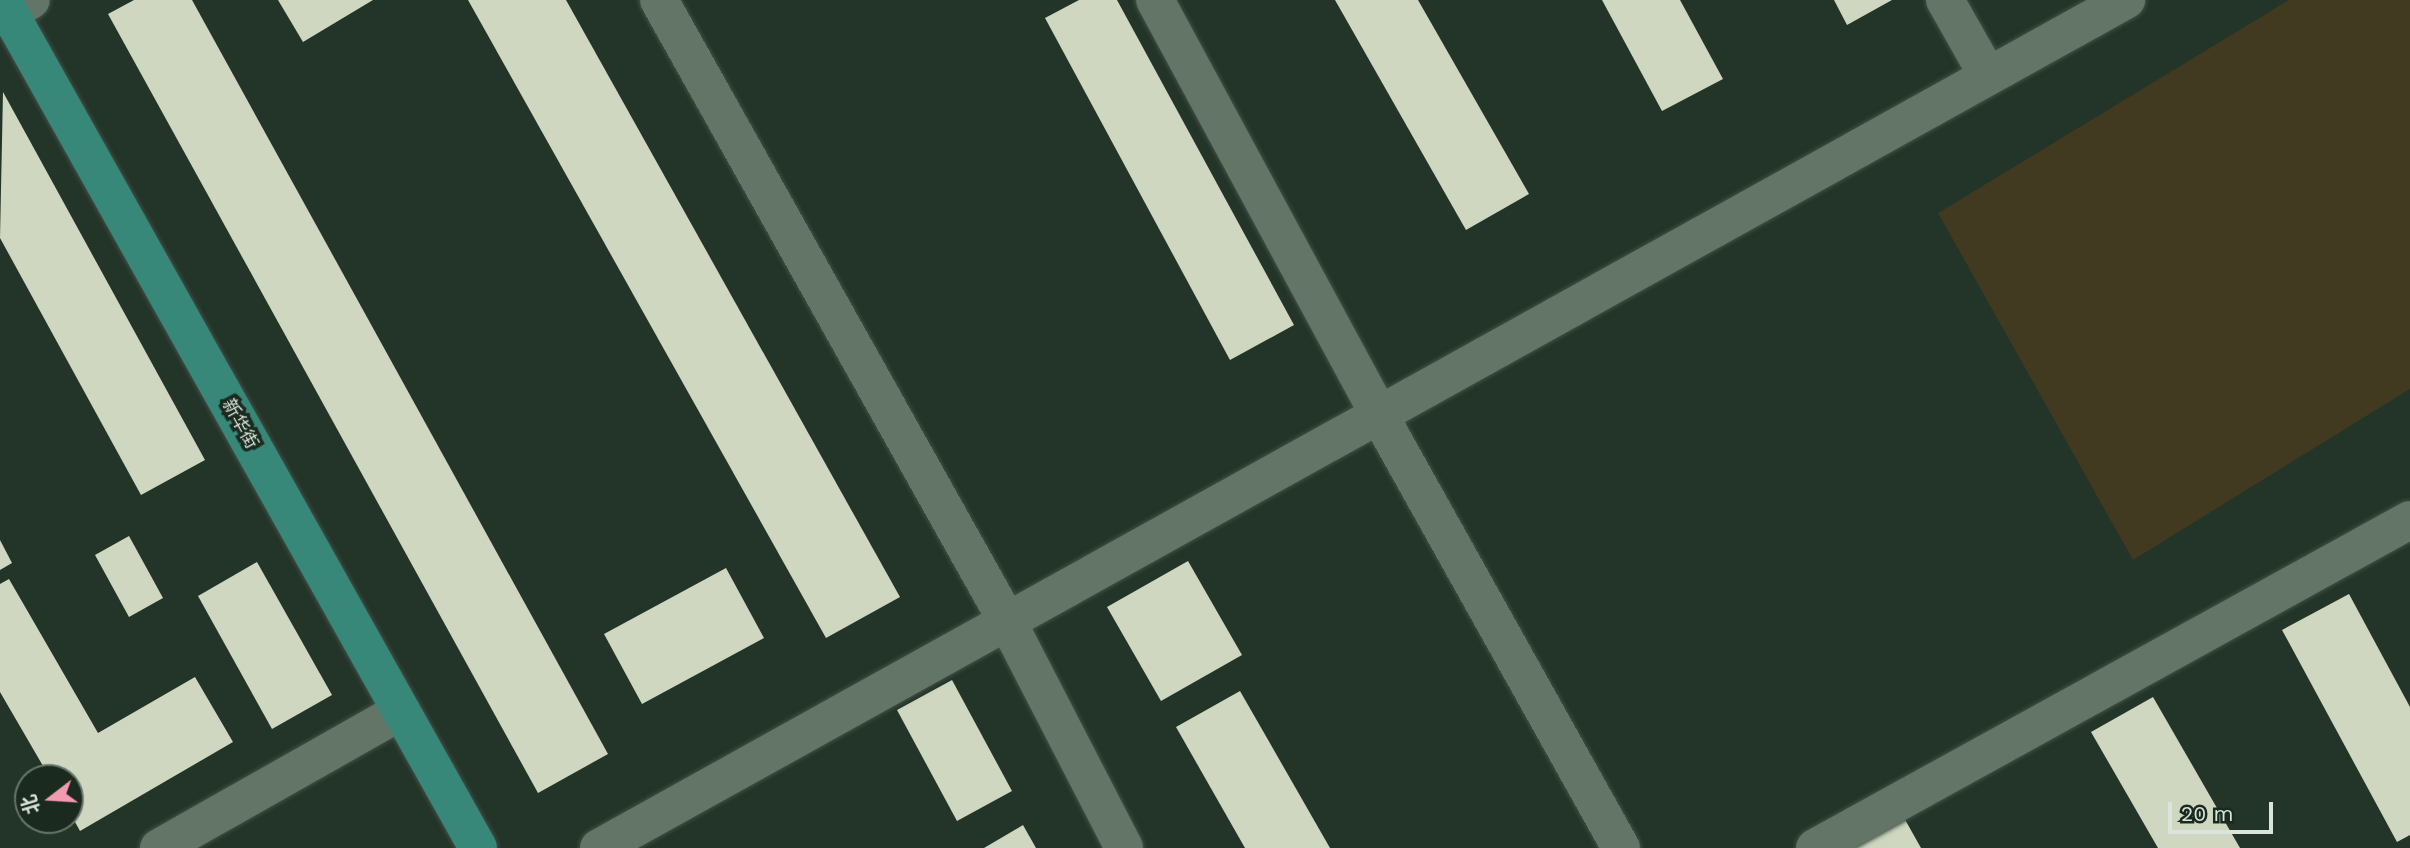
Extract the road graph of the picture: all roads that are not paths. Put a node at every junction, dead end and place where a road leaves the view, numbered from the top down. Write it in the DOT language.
graph roads {
  1 [pos="659,0"];
  2 [pos="1155,0"];
  3 [pos="1945,0"];
  4 [pos="2126,0"];
  5 [pos="10,7"];
  6 [pos="1988,76"];
  7 [pos="1379,415"];
  8 [pos="2410,520"];
  9 [pos="1007,621"];
  10 [pos="401,711"];
  11 [pos="159,848"];
  12 [pos="478,848"];
  13 [pos="599,848"];
  14 [pos="1124,848"];
  15 [pos="1621,848"];
  16 [pos="1815,848"];
  1 -- 9 [label="street"];
  2 -- 7 [label="street"];
  3 -- 6 [label="street"];
  4 -- 6 [label="street"];
  5 -- 10 [label="main road, 新华街"];
  6 -- 7 [label="street"];
  7 -- 9 [label="street"];
  7 -- 15 [label="street"];
  8 -- 16 [label="street"];
  9 -- 13 [label="street"];
  9 -- 14 [label="street"];
  10 -- 11 [label="street"];
  10 -- 12 [label="main road, 新华街"];
}
